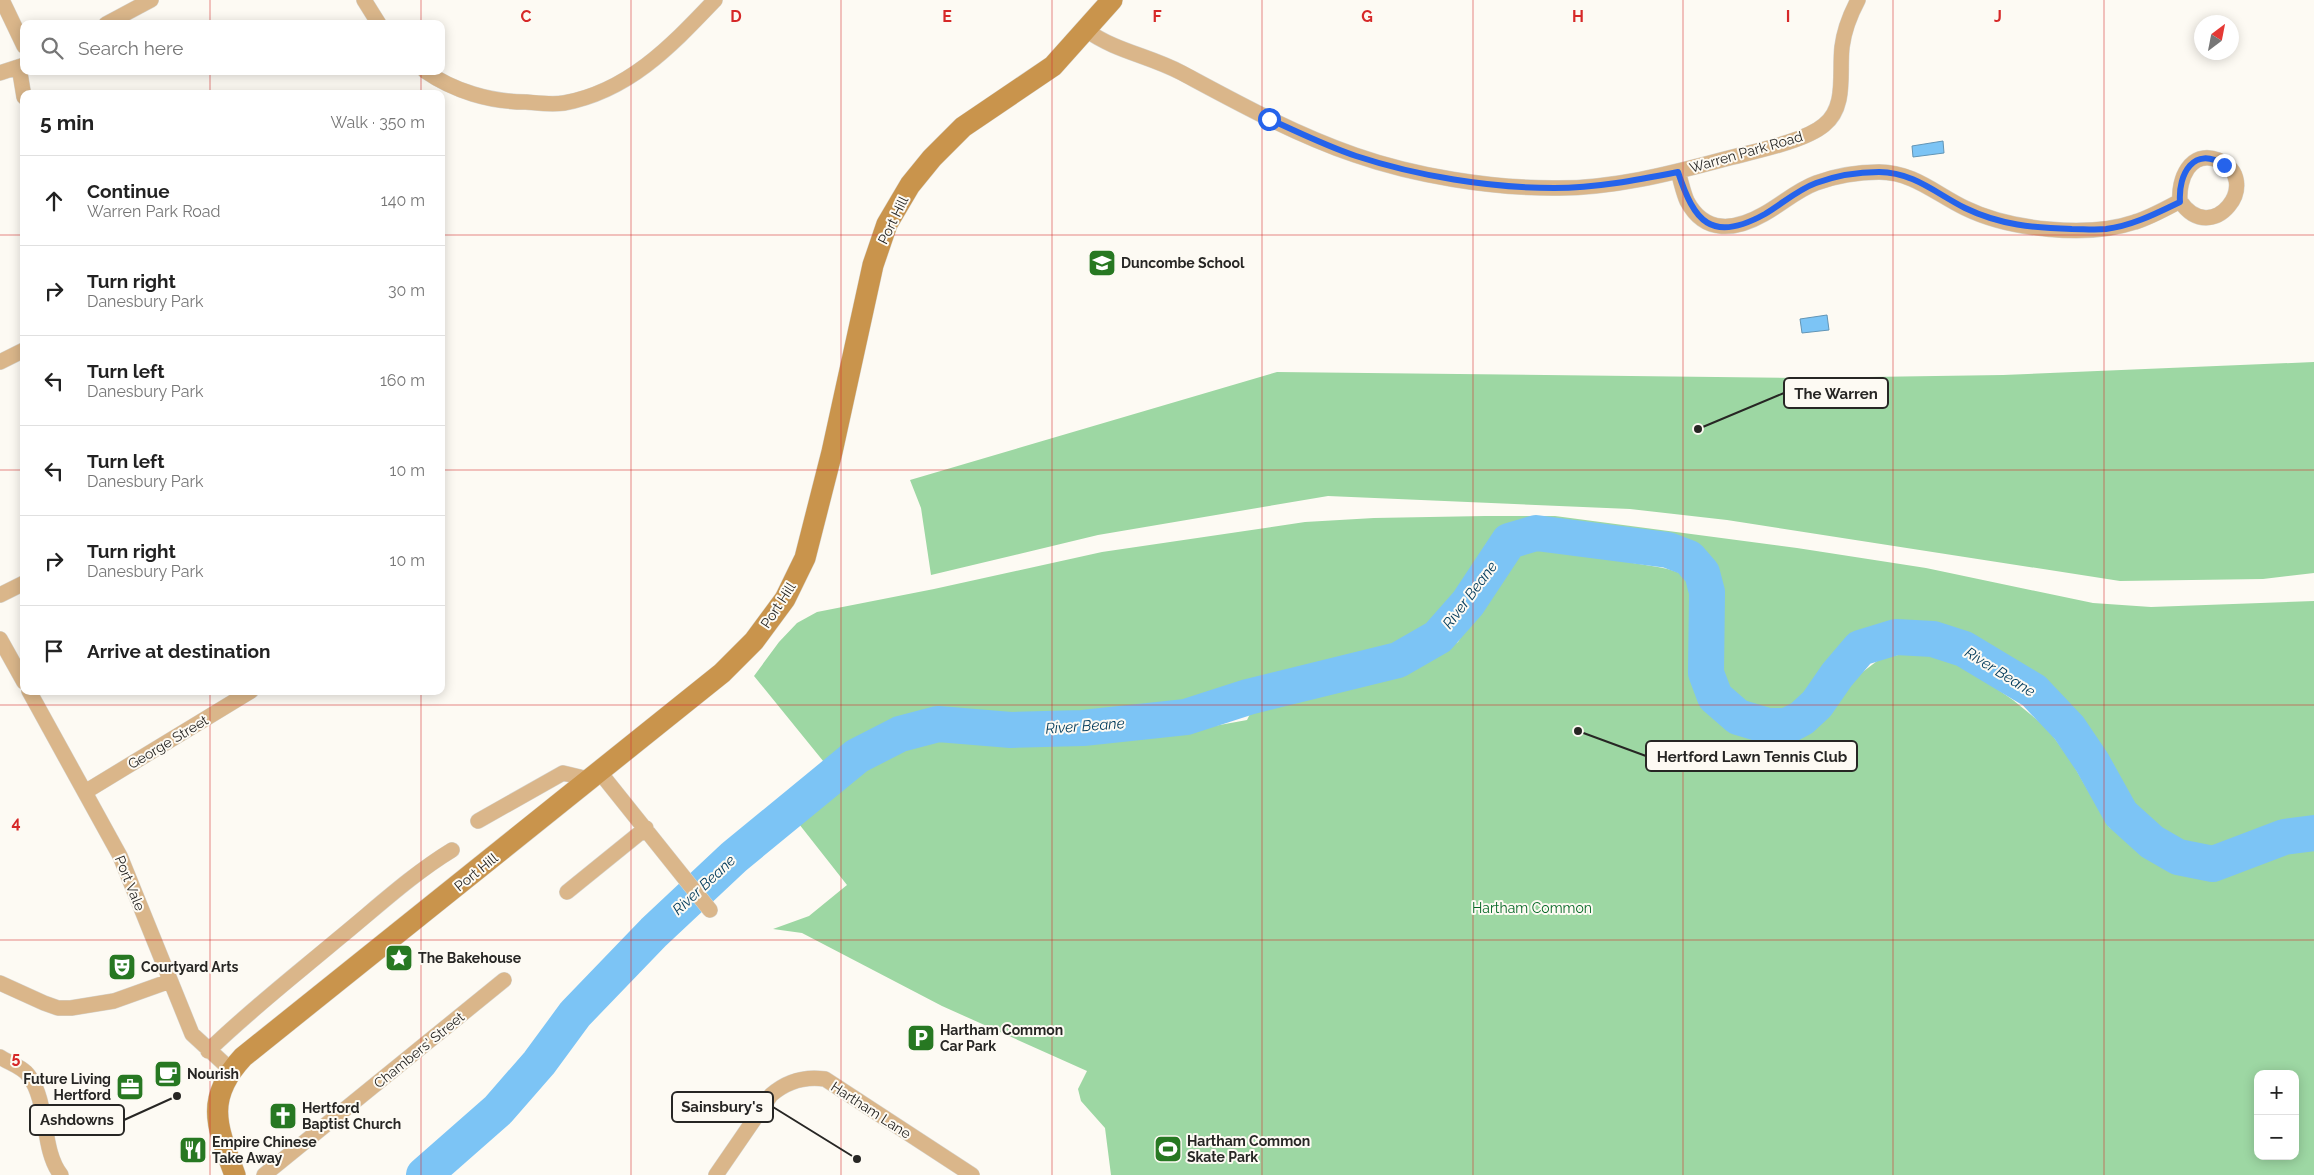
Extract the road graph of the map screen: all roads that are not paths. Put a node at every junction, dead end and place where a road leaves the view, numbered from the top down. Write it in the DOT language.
graph roads {
  1 [pos="2,0"];
  2 [pos="151,0"];
  3 [pos="364,0"];
  4 [pos="715,0"];
  5 [pos="1112,0"];
  6 [pos="1858,0"];
  7 [pos="114,20"];
  8 [pos="376,20"];
  9 [pos="1086,30"];
  10 [pos="20,38"];
  11 [pos="20,66"];
  12 [pos="0,73"];
  13 [pos="22,75"];
  14 [pos="432,75"];
  15 [pos="23,90"];
  16 [pos="1678,172"];
  17 [pos="2180,202"];
  18 [pos="20,352"];
  19 [pos="0,362"];
  20 [pos="20,586"];
  21 [pos="0,594"];
  22 [pos="0,639"];
  23 [pos="20,675"];
  24 [pos="31,695"];
  25 [pos="244,695"];
  26 [pos="593,775"];
  27 [pos="85,792"];
  28 [pos="478,821"];
  29 [pos="646,828"];
  30 [pos="452,850"];
  31 [pos="567,892"];
  32 [pos="710,910"];
  33 [pos="504,980"];
  34 [pos="170,981"];
  35 [pos="0,983"];
  36 [pos="208,1051"];
  37 [pos="0,1057"];
  38 [pos="231,1070"];
  39 [pos="61,1175"];
  40 [pos="235,1175"];
  41 [pos="264,1175"];
  42 [pos="716,1175"];
  43 [pos="972,1175"];
  1 -- 10 [label="street"];
  2 -- 7 [label="street"];
  3 -- 8 [label="street"];
  4 -- 14 [label="street"];
  5 -- 9 [label="main road, Port Hill"];
  6 -- 16 [label="street, Warren Park Road"];
  9 -- 16 [label="street, Warren Park Road"];
  9 -- 26 [label="main road, Port Hill"];
  11 -- 12 [label="street"];
  13 -- 15 [label="street"];
  16 -- 17 [label="street"];
  18 -- 19 [label="street"];
  20 -- 21 [label="street"];
  22 -- 23 [label="street"];
  24 -- 27 [label="street, Port Vale"];
  25 -- 27 [label="street, George Street"];
  26 -- 28 [label="street"];
  26 -- 29 [label="street"];
  26 -- 38 [label="main road, Port Hill"];
  27 -- 34 [label="street, Port Vale"];
  29 -- 31 [label="street"];
  29 -- 32 [label="street"];
  30 -- 36 [label="street"];
  33 -- 41 [label="street, Chambers' Street"];
  34 -- 35 [label="street"];
  34 -- 36 [label="street, Port Vale"];
  36 -- 38 [label="street, Port Vale"];
  37 -- 39 [label="street"];
  38 -- 40 [label="main road"];
  42 -- 43 [label="street, Hartham Lane"];
}
